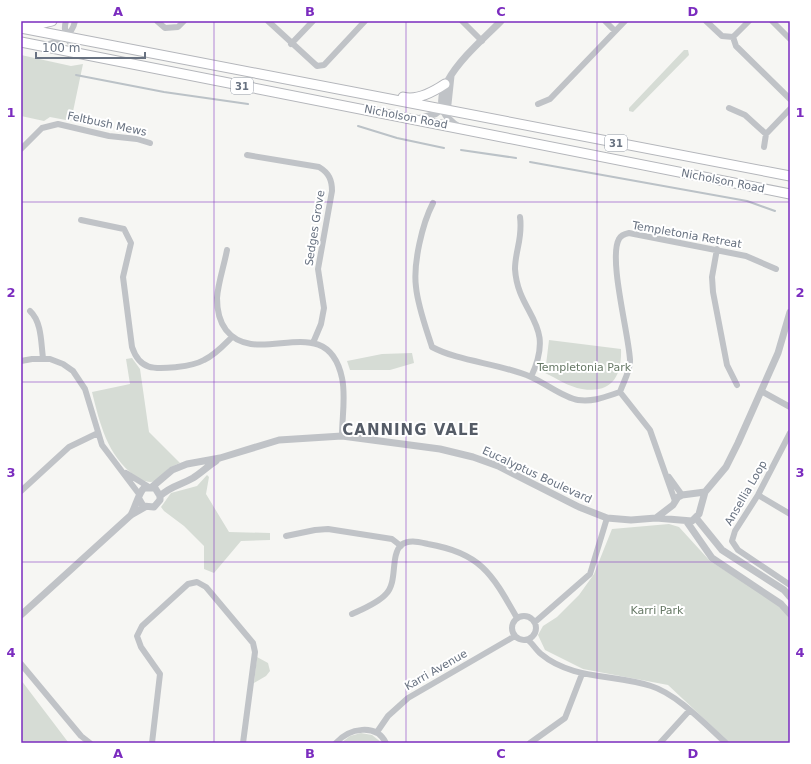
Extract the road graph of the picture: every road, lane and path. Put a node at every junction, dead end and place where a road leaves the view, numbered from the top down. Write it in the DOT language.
graph roads {
  1 [pos="52,21"];
  2 [pos="66,21"];
  3 [pos="75,21"];
  4 [pos="157,21"];
  5 [pos="184,21"];
  6 [pos="268,21"];
  7 [pos="313,21"];
  8 [pos="365,21"];
  9 [pos="462,21"];
  10 [pos="501,21"];
  11 [pos="605,21"];
  12 [pos="625,21"];
  13 [pos="706,21"];
  14 [pos="749,21"];
  15 [pos="772,21"];
  16 [pos="21,23"];
  17 [pos="21,28"];
  18 [pos="615,31"];
  19 [pos="66,37"];
  20 [pos="733,37"];
  21 [pos="790,38"];
  22 [pos="482,41"];
  23 [pos="21,42"];
  24 [pos="291,44"];
  25 [pos="42,47"];
  26 [pos="84,55"];
  27 [pos="451,76"];
  28 [pos="445,84"];
  29 [pos="333,88"];
  30 [pos="790,99"];
  31 [pos="538,104"];
  32 [pos="729,108"];
  33 [pos="790,108"];
  34 [pos="442,110"];
  35 [pos="417,119"];
  36 [pos="463,128"];
  37 [pos="766,134"];
  38 [pos="150,143"];
  39 [pos="764,147"];
  40 [pos="21,149"];
  41 [pos="247,155"];
  42 [pos="790,176"];
  43 [pos="790,194"];
  44 [pos="433,203"];
  45 [pos="520,218"];
  46 [pos="81,220"];
  47 [pos="717,249"];
  48 [pos="227,250"];
  49 [pos="776,269"];
  50 [pos="30,311"];
  51 [pos="790,312"];
  52 [pos="232,337"];
  53 [pos="314,343"];
  54 [pos="42,358"];
  55 [pos="21,361"];
  56 [pos="531,377"];
  57 [pos="737,385"];
  58 [pos="761,391"];
  59 [pos="620,392"];
  60 [pos="790,407"];
  61 [pos="98,433"];
  62 [pos="790,433"];
  63 [pos="342,436"];
  64 [pos="220,458"];
  65 [pos="123,472"];
  66 [pos="666,473"];
  67 [pos="151,487"];
  68 [pos="21,491"];
  69 [pos="705,492"];
  70 [pos="682,495"];
  71 [pos="691,495"];
  72 [pos="758,495"];
  73 [pos="160,496"];
  74 [pos="139,497"];
  75 [pos="674,503"];
  76 [pos="700,505"];
  77 [pos="145,507"];
  78 [pos="790,514"];
  79 [pos="131,515"];
  80 [pos="607,518"];
  81 [pos="656,518"];
  82 [pos="696,518"];
  83 [pos="678,519"];
  84 [pos="687,522"];
  85 [pos="286,536"];
  86 [pos="401,546"];
  87 [pos="790,585"];
  88 [pos="790,597"];
  89 [pos="352,614"];
  90 [pos="790,614"];
  91 [pos="21,615"];
  92 [pos="517,618"];
  93 [pos="535,622"];
  94 [pos="515,636"];
  95 [pos="528,640"];
  96 [pos="21,664"];
  97 [pos="582,674"];
  98 [pos="690,711"];
  99 [pos="377,732"];
  100 [pos="81,736"];
  101 [pos="82,743"];
  102 [pos="90,743"];
  103 [pos="152,743"];
  104 [pos="243,743"];
  105 [pos="336,743"];
  106 [pos="386,743"];
  107 [pos="530,743"];
  108 [pos="660,743"];
  109 [pos="726,743"];
  1 -- 16 [label="main road"];
  2 -- 19 [label="street"];
  3 -- 19 [label="street"];
  4 -- 5 [label="street"];
  6 -- 24 [label="street"];
  7 -- 24 [label="street"];
  8 -- 24 [label="street"];
  9 -- 22 [label="street"];
  10 -- 22 [label="street"];
  11 -- 18 [label="street"];
  12 -- 18 [label="street"];
  13 -- 20 [label="street"];
  14 -- 20 [label="street"];
  15 -- 21 [label="street"];
  17 -- 19 [label="main road, Nicholson Road / 31"];
  18 -- 31 [label="street"];
  19 -- 25 [label="street"];
  19 -- 26 [label="street"];
  19 -- 29 [label="main road, Nicholson Road / 31"];
  20 -- 30 [label="street"];
  22 -- 27 [label="street"];
  23 -- 25 [label="main road, Nicholson Road / 31"];
  25 -- 26 [label="main road, Nicholson Road / 31"];
  26 -- 35 [label="main road, Nicholson Road / 31"];
  27 -- 28 [label="street"];
  27 -- 34 [label="street"];
  28 -- 29 [label="main road"];
  28 -- 34 [label="street"];
  29 -- 34 [label="main road, Nicholson Road / 31"];
  32 -- 37 [label="street"];
  33 -- 37 [label="street"];
  34 -- 35 [label="street"];
  34 -- 36 [label="street"];
  34 -- 42 [label="main road, Nicholson Road / 31"];
  35 -- 36 [label="main road, Nicholson Road / 31"];
  36 -- 43 [label="main road, Nicholson Road / 31"];
  37 -- 39 [label="street"];
  38 -- 40 [label="street, Feltbush Mews"];
  41 -- 53 [label="street, Sedges Grove"];
  44 -- 56 [label="street"];
  45 -- 56 [label="street"];
  46 -- 52 [label="street"];
  47 -- 49 [label="street, Templetonia Retreat"];
  47 -- 57 [label="street"];
  47 -- 59 [label="street, Templetonia Retreat"];
  48 -- 52 [label="street"];
  50 -- 54 [label="street"];
  51 -- 58 [label="street"];
  52 -- 53 [label="street"];
  53 -- 63 [label="street"];
  54 -- 55 [label="street"];
  54 -- 61 [label="street"];
  56 -- 59 [label="street"];
  58 -- 60 [label="street"];
  58 -- 69 [label="street"];
  59 -- 66 [label="street"];
  61 -- 65 [label="street"];
  61 -- 68 [label="street"];
  62 -- 72 [label="street, Ansellia Loop"];
  63 -- 64 [label="street, Eucalyptus Boulevard"];
  63 -- 80 [label="street, Eucalyptus Boulevard"];
  64 -- 67 [label="street, Eucalyptus Boulevard"];
  64 -- 73 [label="street, Eucalyptus Boulevard"];
  65 -- 67 [label="street"];
  65 -- 74 [label="street"];
  66 -- 70 [label="street"];
  66 -- 75 [label="street"];
  67 -- 73 [label="street"];
  67 -- 74 [label="street, Eucalyptus Boulevard"];
  69 -- 71 [label="street"];
  69 -- 76 [label="street"];
  70 -- 71 [label="street"];
  70 -- 75 [label="street"];
  71 -- 76 [label="street"];
  72 -- 78 [label="street"];
  72 -- 87 [label="street, Ansellia Loop"];
  73 -- 77 [label="street, Eucalyptus Boulevard"];
  74 -- 77 [label="street"];
  74 -- 79 [label="street, Eucalyptus Boulevard"];
  75 -- 81 [label="street"];
  75 -- 83 [label="street"];
  76 -- 82 [label="street"];
  77 -- 79 [label="street, Eucalyptus Boulevard"];
  79 -- 91 [label="street, Eucalyptus Boulevard"];
  80 -- 81 [label="street, Eucalyptus Boulevard"];
  80 -- 93 [label="street"];
  81 -- 83 [label="street, Eucalyptus Boulevard"];
  82 -- 84 [label="street"];
  82 -- 88 [label="street"];
  83 -- 84 [label="street, Eucalyptus Boulevard"];
  84 -- 90 [label="street"];
  85 -- 86 [label="street"];
  86 -- 89 [label="street"];
  86 -- 92 [label="street"];
  92 -- 93 [label="street"];
  92 -- 94 [label="street"];
  93 -- 95 [label="street"];
  94 -- 95 [label="street"];
  94 -- 99 [label="street, Karri Avenue"];
  95 -- 97 [label="street"];
  96 -- 100 [label="street"];
  97 -- 98 [label="street"];
  97 -- 107 [label="street"];
  98 -- 108 [label="street"];
  98 -- 109 [label="street"];
  99 -- 105 [label="street"];
  99 -- 106 [label="street"];
  100 -- 101 [label="street"];
  100 -- 102 [label="street"];
  103 -- 104 [label="street"];
}
